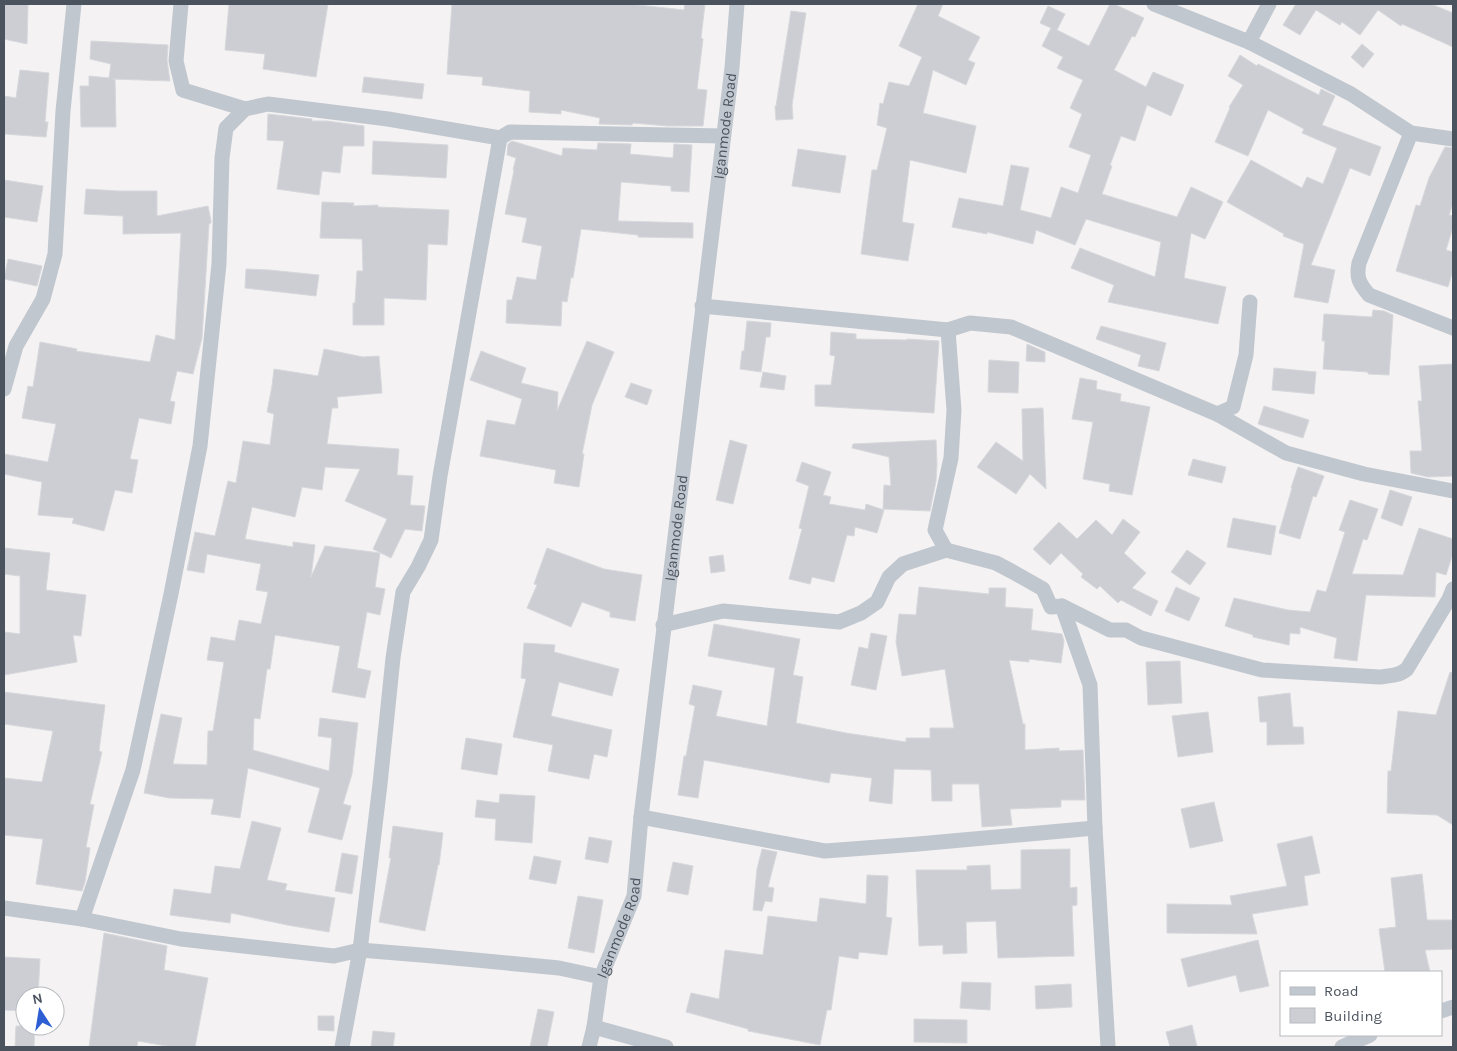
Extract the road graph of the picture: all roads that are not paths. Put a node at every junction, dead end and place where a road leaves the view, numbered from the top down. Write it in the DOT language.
graph roads {
  1 [pos="74,4"];
  2 [pos="181,4"];
  3 [pos="737,4"];
  4 [pos="1154,4"];
  5 [pos="1269,4"];
  6 [pos="1249,42"];
  7 [pos="244,109"];
  8 [pos="1411,133"];
  9 [pos="723,136"];
  10 [pos="500,138"];
  11 [pos="1453,139"];
  12 [pos="1250,302"];
  13 [pos="702,306"];
  14 [pos="1453,328"];
  15 [pos="948,330"];
  16 [pos="10,344"];
  17 [pos="4,389"];
  18 [pos="1217,414"];
  19 [pos="1453,491"];
  20 [pos="946,550"];
  21 [pos="1453,589"];
  22 [pos="1062,606"];
  23 [pos="663,625"];
  24 [pos="641,817"];
  25 [pos="1095,828"];
  26 [pos="4,908"];
  27 [pos="82,919"];
  28 [pos="360,950"];
  29 [pos="601,976"];
  30 [pos="594,1027"];
  31 [pos="1368,1036"];
  32 [pos="342,1047"];
  33 [pos="589,1047"];
  34 [pos="666,1047"];
  35 [pos="1108,1047"];
  36 [pos="1342,1047"];
  1 -- 16 [label="street"];
  2 -- 7 [label="street"];
  3 -- 9 [label="street, Iganmode Road"];
  4 -- 6 [label="street"];
  5 -- 6 [label="street"];
  6 -- 8 [label="street"];
  7 -- 10 [label="street"];
  7 -- 27 [label="street"];
  8 -- 11 [label="street"];
  8 -- 14 [label="street"];
  9 -- 10 [label="street"];
  9 -- 13 [label="street, Iganmode Road"];
  10 -- 28 [label="street"];
  12 -- 18 [label="street"];
  13 -- 15 [label="street"];
  13 -- 23 [label="street, Iganmode Road"];
  15 -- 18 [label="street"];
  15 -- 20 [label="street"];
  16 -- 17 [label="street"];
  18 -- 19 [label="street"];
  20 -- 22 [label="street"];
  20 -- 23 [label="street"];
  21 -- 22 [label="street"];
  22 -- 25 [label="street"];
  23 -- 24 [label="street, Iganmode Road"];
  24 -- 25 [label="street"];
  24 -- 29 [label="street, Iganmode Road"];
  25 -- 35 [label="street"];
  26 -- 27 [label="street"];
  27 -- 28 [label="street"];
  28 -- 29 [label="street"];
  28 -- 32 [label="street"];
  29 -- 30 [label="street, Iganmode Road"];
  30 -- 33 [label="street, Iganmode Road"];
  30 -- 34 [label="street"];
  31 -- 36 [label="street"];
}
